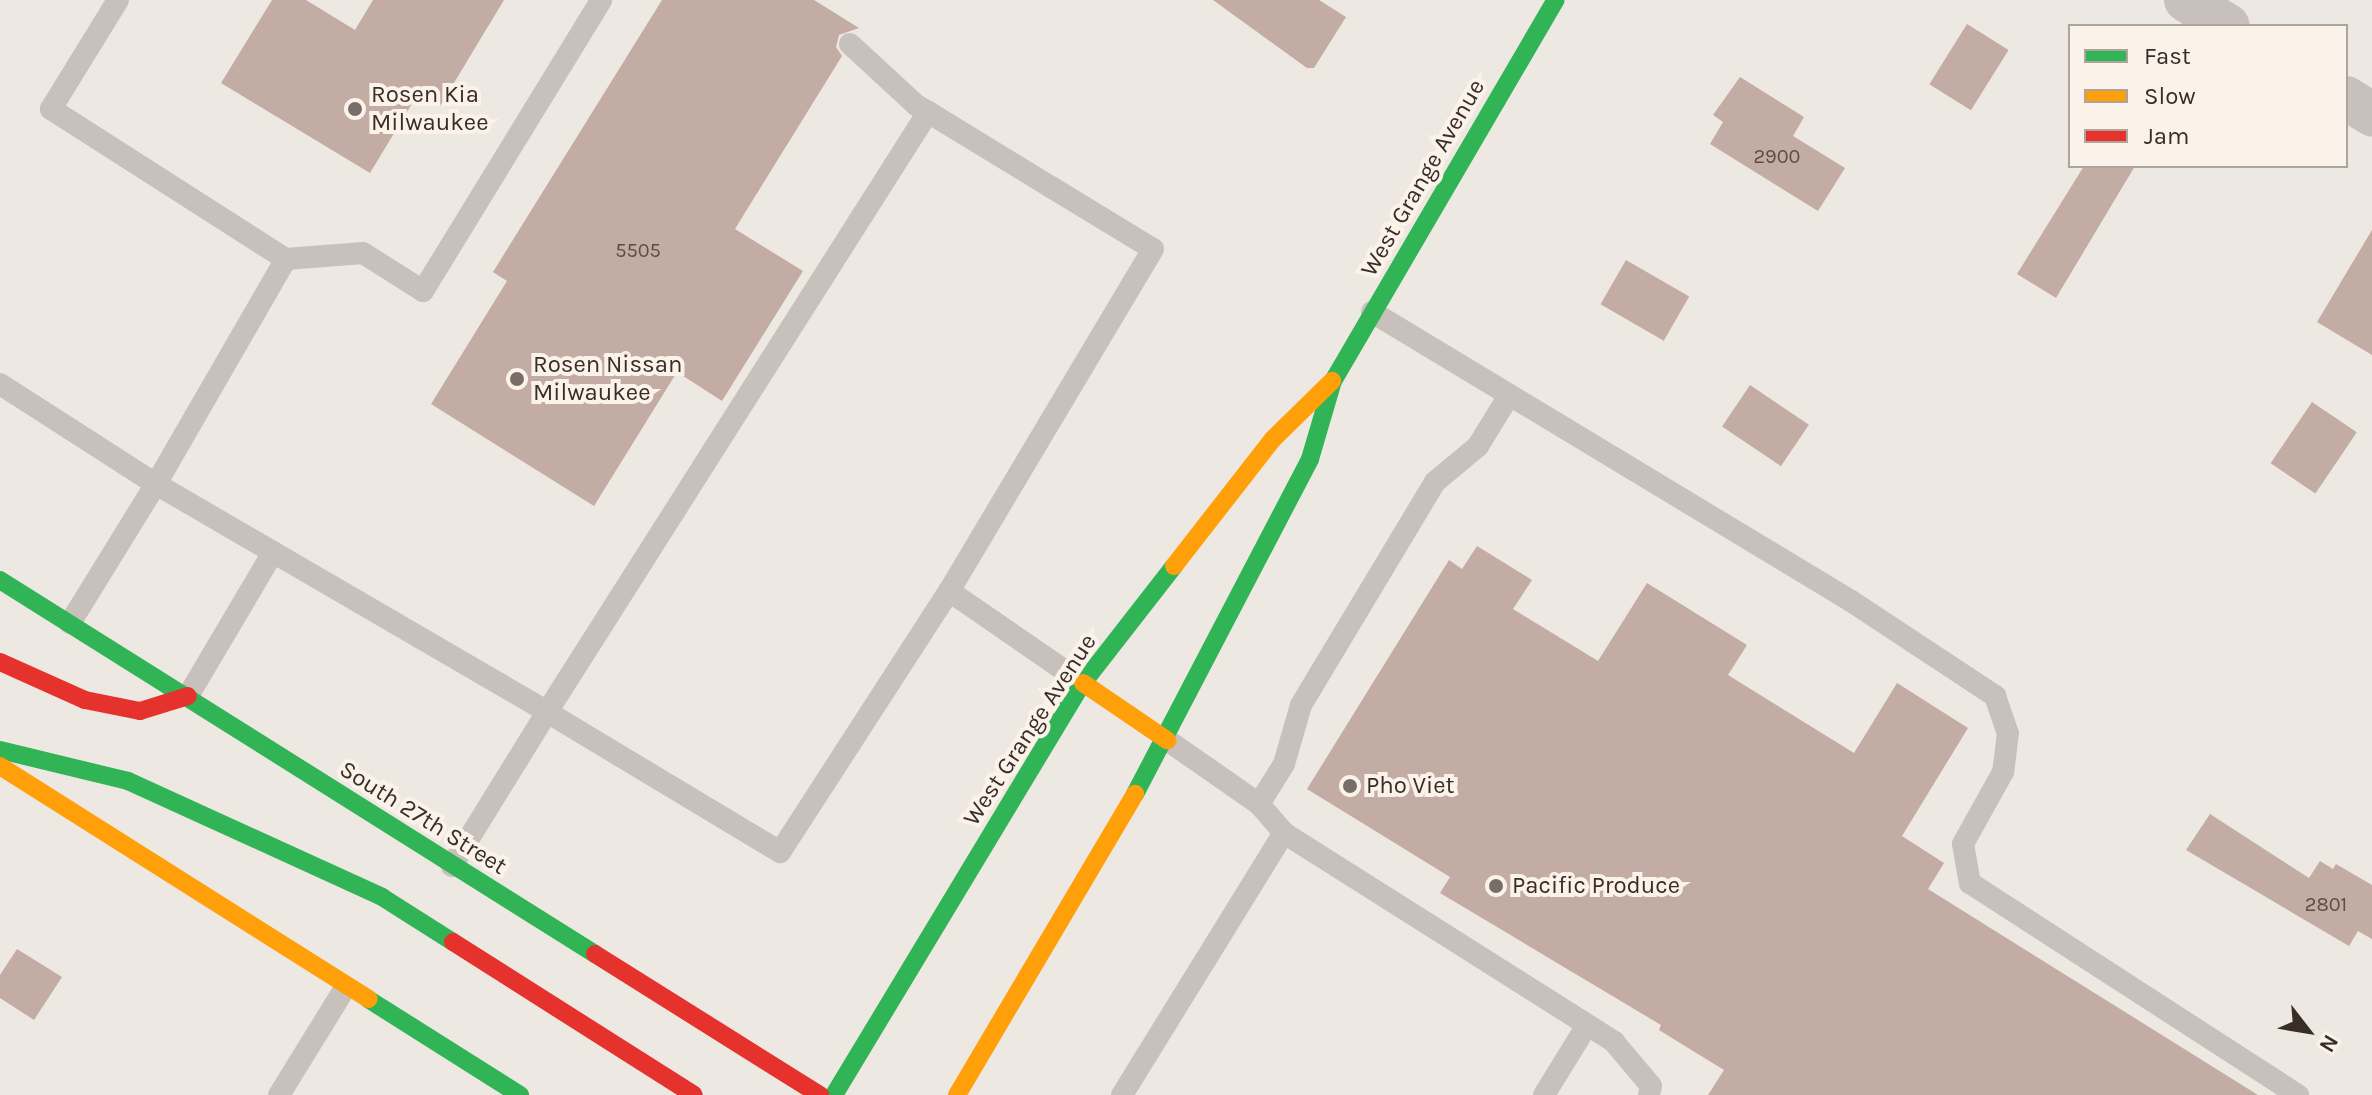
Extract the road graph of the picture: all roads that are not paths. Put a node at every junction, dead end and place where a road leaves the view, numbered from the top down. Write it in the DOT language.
graph roads {
  1 [pos="118,0"];
  2 [pos="601,0"];
  3 [pos="1556,0"];
  4 [pos="2186,0"];
  5 [pos="2225,24"];
  6 [pos="850,44"];
  7 [pos="2348,99"];
  8 [pos="928,112"];
  9 [pos="2372,114"];
  10 [pos="286,259"];
  11 [pos="1372,312"];
  12 [pos="1333,381"];
  13 [pos="0,384"];
  14 [pos="1508,397"];
  15 [pos="156,484"];
  16 [pos="273,552"];
  17 [pos="0,580"];
  18 [pos="949,591"];
  19 [pos="70,623"];
  20 [pos="0,662"];
  21 [pos="1083,683"];
  22 [pos="188,696"];
  23 [pos="547,712"];
  24 [pos="1167,740"];
  25 [pos="0,750"];
  26 [pos="0,766"];
  27 [pos="1259,804"];
  28 [pos="1284,833"];
  29 [pos="452,866"];
  30 [pos="345,988"];
  31 [pos="1587,1025"];
  32 [pos="1655,1092"];
  33 [pos="279,1095"];
  34 [pos="520,1095"];
  35 [pos="694,1095"];
  36 [pos="820,1095"];
  37 [pos="834,1095"];
  38 [pos="957,1095"];
  39 [pos="1122,1095"];
  40 [pos="1544,1095"];
  41 [pos="2298,1095"];
  1 -- 10 [label="lane"];
  2 -- 10 [label="lane"];
  3 -- 11 [label="main road, West Grange Avenue"];
  4 -- 5 [label="street"];
  6 -- 8 [label="lane"];
  7 -- 9 [label="street"];
  8 -- 18 [label="lane"];
  8 -- 23 [label="lane"];
  10 -- 15 [label="lane"];
  11 -- 12 [label="main road, West Grange Avenue"];
  11 -- 14 [label="lane"];
  12 -- 21 [label="main road, West Grange Avenue"];
  12 -- 24 [label="main road, West Grange Avenue"];
  13 -- 15 [label="lane"];
  14 -- 27 [label="lane"];
  14 -- 41 [label="lane"];
  15 -- 16 [label="lane"];
  15 -- 19 [label="lane"];
  16 -- 22 [label="lane"];
  16 -- 23 [label="lane"];
  17 -- 19 [label="main road, South 27th Street"];
  18 -- 21 [label="lane"];
  18 -- 23 [label="lane"];
  19 -- 22 [label="main road, South 27th Street"];
  20 -- 22 [label="main road"];
  21 -- 24 [label="main road"];
  21 -- 37 [label="main road, West Grange Avenue"];
  22 -- 29 [label="main road, South 27th Street"];
  23 -- 29 [label="lane"];
  24 -- 27 [label="lane"];
  24 -- 38 [label="main road, West Grange Avenue"];
  25 -- 35 [label="main road"];
  26 -- 30 [label="main road"];
  27 -- 28 [label="lane"];
  28 -- 31 [label="lane"];
  28 -- 39 [label="lane"];
  29 -- 36 [label="main road, South 27th Street"];
  30 -- 33 [label="lane"];
  30 -- 34 [label="main road"];
  31 -- 32 [label="lane"];
  31 -- 40 [label="lane"];
}
